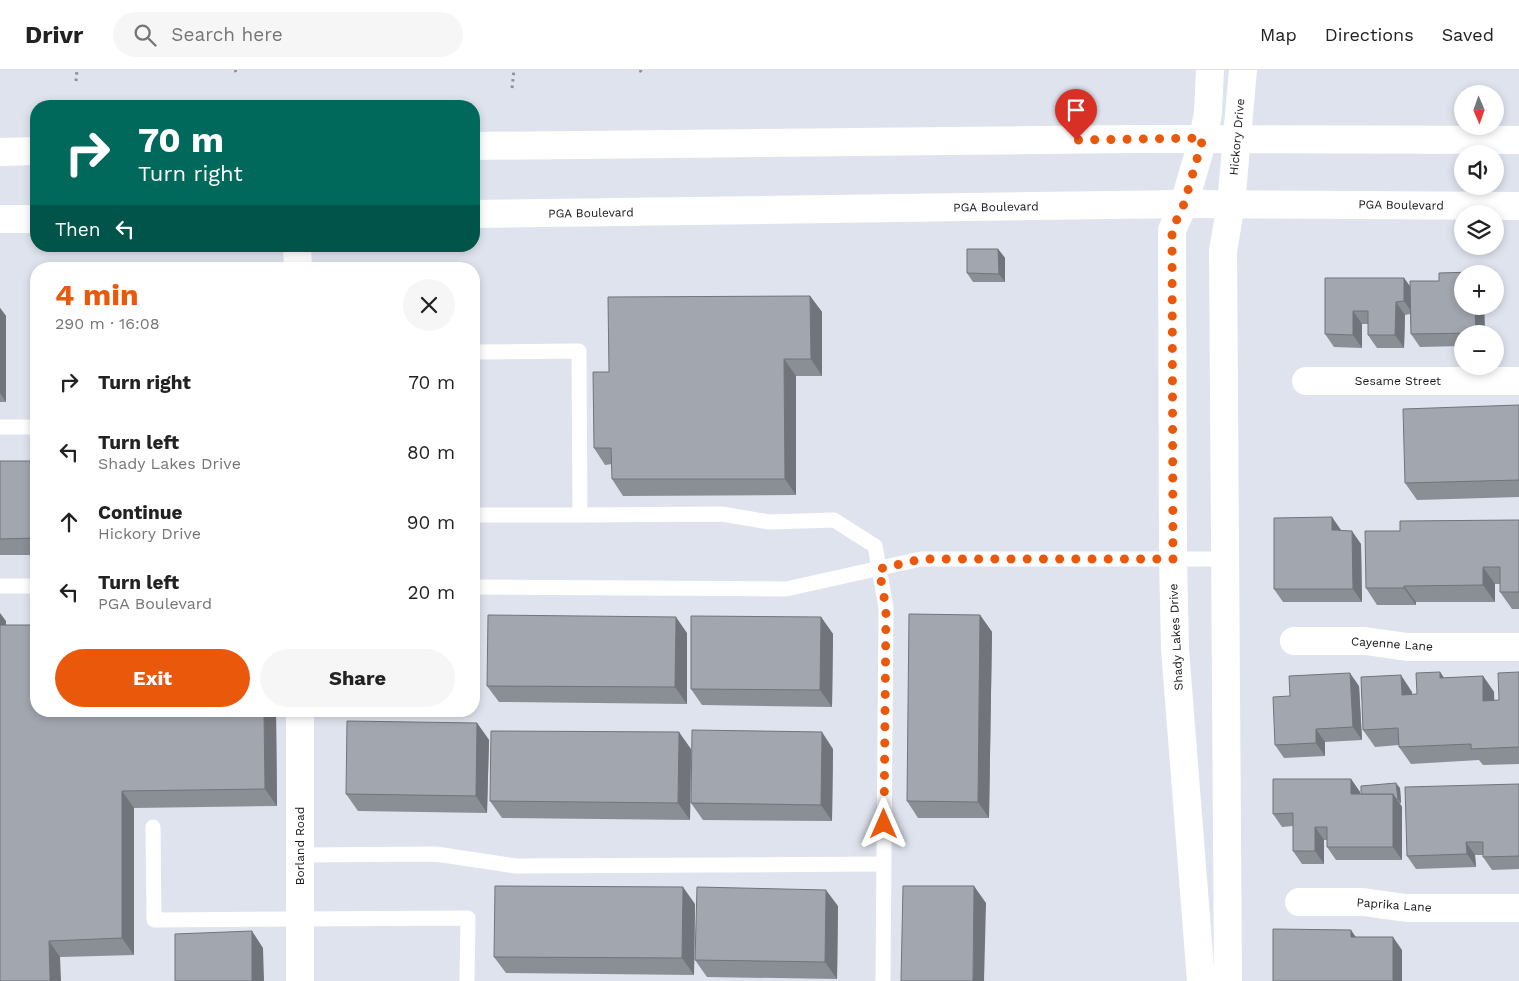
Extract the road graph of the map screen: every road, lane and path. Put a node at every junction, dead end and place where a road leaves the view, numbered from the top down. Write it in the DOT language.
graph roads {
  1 [pos="77,70"];
  2 [pos="514,70"];
  3 [pos="640,70"];
  4 [pos="1210,70"];
  5 [pos="1243,70"];
  6 [pos="643,75"];
  7 [pos="76,81"];
  8 [pos="512,88"];
  9 [pos="1203,138"];
  10 [pos="1236,139"];
  11 [pos="1519,140"];
  12 [pos="480,146"];
  13 [pos="30,151"];
  14 [pos="1,152"];
  15 [pos="1184,204"];
  16 [pos="1231,204"];
  17 [pos="1519,206"];
  18 [pos="480,214"];
  19 [pos="0,219"];
  20 [pos="30,219"];
  21 [pos="480,352"];
  22 [pos="1306,381"];
  23 [pos="1519,381"];
  24 [pos="0,427"];
  25 [pos="30,427"];
  26 [pos="480,515"];
  27 [pos="580,515"];
  28 [pos="1173,559"];
  29 [pos="1225,559"];
  30 [pos="879,569"];
  31 [pos="0,586"];
  32 [pos="30,586"];
  33 [pos="480,587"];
  34 [pos="1294,642"];
  35 [pos="1519,647"];
  36 [pos="300,717"];
  37 [pos="153,827"];
  38 [pos="300,855"];
  39 [pos="884,864"];
  40 [pos="1299,902"];
  41 [pos="1519,908"];
  42 [pos="300,919"];
  43 [pos="300,981"];
  44 [pos="467,981"];
  45 [pos="883,981"];
  46 [pos="1201,981"];
  47 [pos="1228,981"];
  1 -- 7 [label="path"];
  2 -- 8 [label="path"];
  3 -- 6 [label="path"];
  4 -- 9 [label="street"];
  5 -- 10 [label="street, Hickory Drive"];
  9 -- 10 [label="street"];
  9 -- 12 [label="street"];
  9 -- 15 [label="street"];
  10 -- 11 [label="street"];
  10 -- 16 [label="street, Hickory Drive"];
  13 -- 14 [label="street"];
  15 -- 16 [label="street, PGA Boulevard"];
  15 -- 18 [label="street, PGA Boulevard"];
  15 -- 28 [label="street, Shady Lakes Drive"];
  16 -- 17 [label="street, PGA Boulevard"];
  16 -- 29 [label="street"];
  19 -- 20 [label="street"];
  21 -- 27 [label="lane"];
  22 -- 23 [label="street, Sesame Street"];
  24 -- 25 [label="lane"];
  26 -- 27 [label="lane"];
  27 -- 30 [label="lane"];
  28 -- 29 [label="lane"];
  28 -- 30 [label="lane"];
  28 -- 46 [label="street, Shady Lakes Drive"];
  29 -- 47 [label="street"];
  30 -- 33 [label="lane"];
  30 -- 39 [label="lane"];
  31 -- 32 [label="lane"];
  34 -- 35 [label="street, Cayenne Lane"];
  36 -- 38 [label="street, Borland Road"];
  37 -- 42 [label="lane"];
  38 -- 39 [label="lane"];
  38 -- 42 [label="street, Borland Road"];
  39 -- 45 [label="lane"];
  40 -- 41 [label="street, Paprika Lane"];
  42 -- 43 [label="street, Borland Road"];
  42 -- 44 [label="lane"];
}
